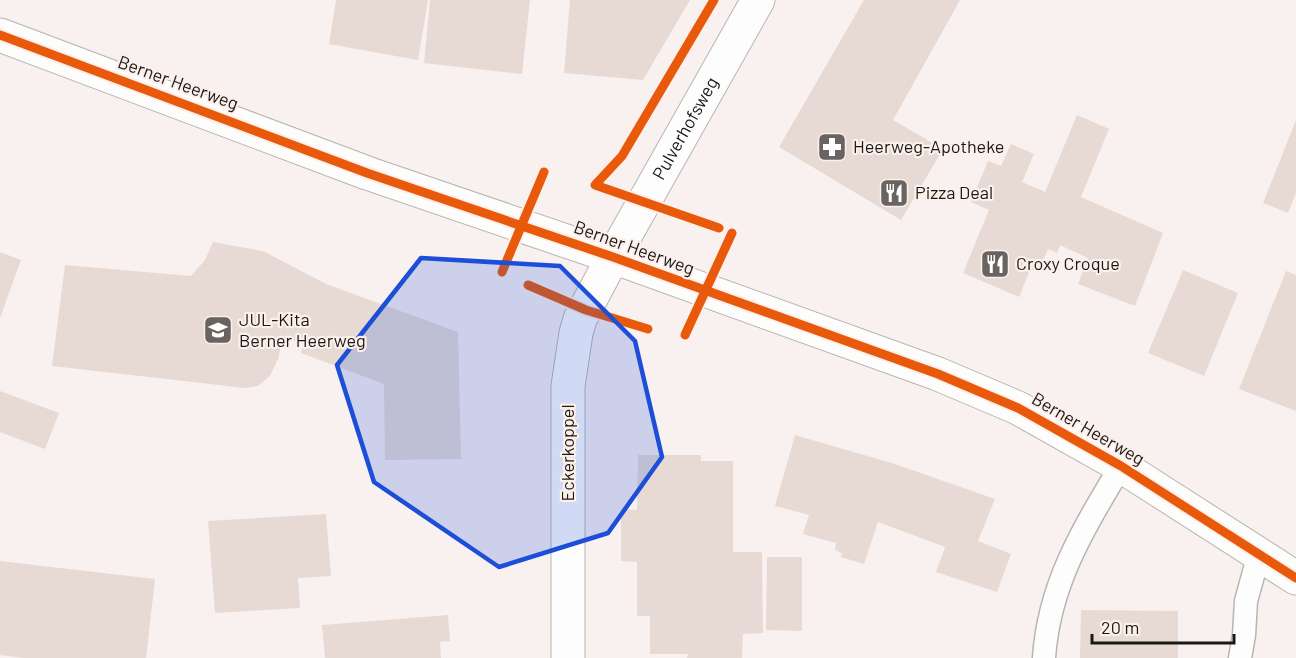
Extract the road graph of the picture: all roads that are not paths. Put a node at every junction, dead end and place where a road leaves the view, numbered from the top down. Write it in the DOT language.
graph roads {
  1 [pos="758,0"];
  2 [pos="0,35"];
  3 [pos="613,257"];
  4 [pos="1121,466"];
  5 [pos="1258,554"];
  6 [pos="1296,578"];
  7 [pos="568,658"];
  8 [pos="1044,658"];
  9 [pos="1240,658"];
  1 -- 3 [label="street, Pulverhofsweg"];
  2 -- 3 [label="street, Berner Heerweg"];
  3 -- 4 [label="street, Berner Heerweg"];
  3 -- 7 [label="street, Eckerkoppel"];
  4 -- 5 [label="street, Berner Heerweg"];
  4 -- 8 [label="lane"];
  5 -- 6 [label="street, Berner Heerweg"];
  5 -- 9 [label="lane"];
}
